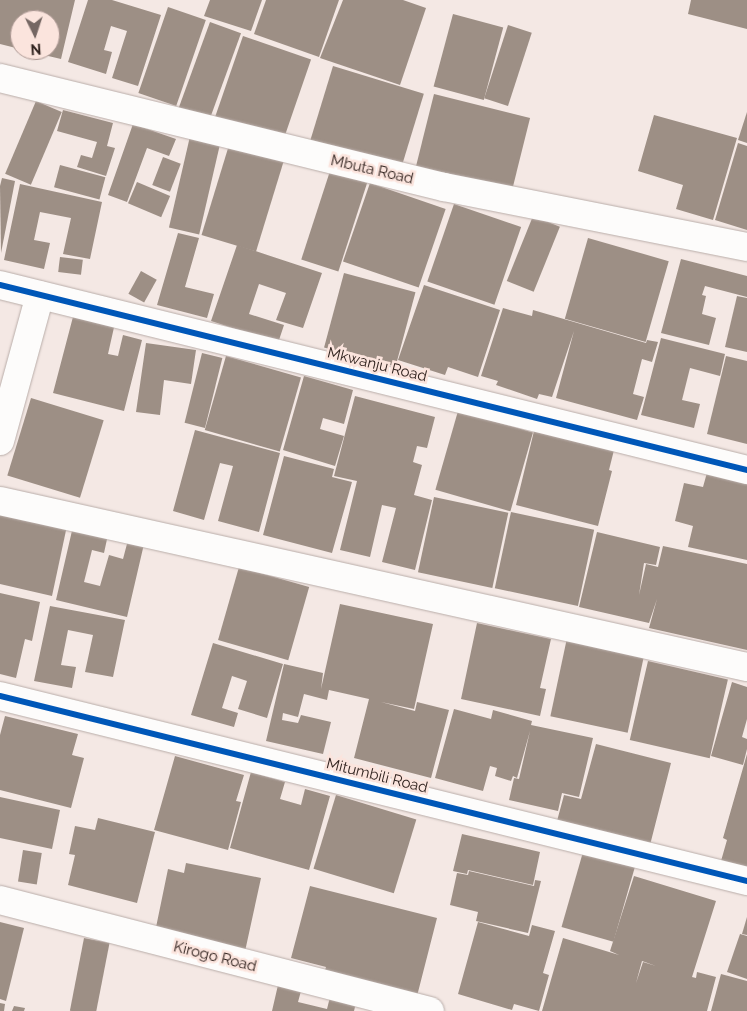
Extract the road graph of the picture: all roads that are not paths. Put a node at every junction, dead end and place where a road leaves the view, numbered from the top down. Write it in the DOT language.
graph roads {
  1 [pos="0,78"];
  2 [pos="747,247"];
  3 [pos="0,285"];
  4 [pos="40,295"];
  5 [pos="0,441"];
  6 [pos="747,470"];
  7 [pos="0,501"];
  8 [pos="747,667"];
  9 [pos="0,696"];
  10 [pos="747,881"];
  11 [pos="0,900"];
  12 [pos="430,1011"];
  1 -- 2 [label="street, Mbuta Road"];
  3 -- 4 [label="street, Mkwanju Road"];
  4 -- 5 [label="street"];
  4 -- 6 [label="street, Mkwanju Road"];
  7 -- 8 [label="street"];
  9 -- 10 [label="street, Mitumbili Road"];
  11 -- 12 [label="street, Kirogo Road"];
}
